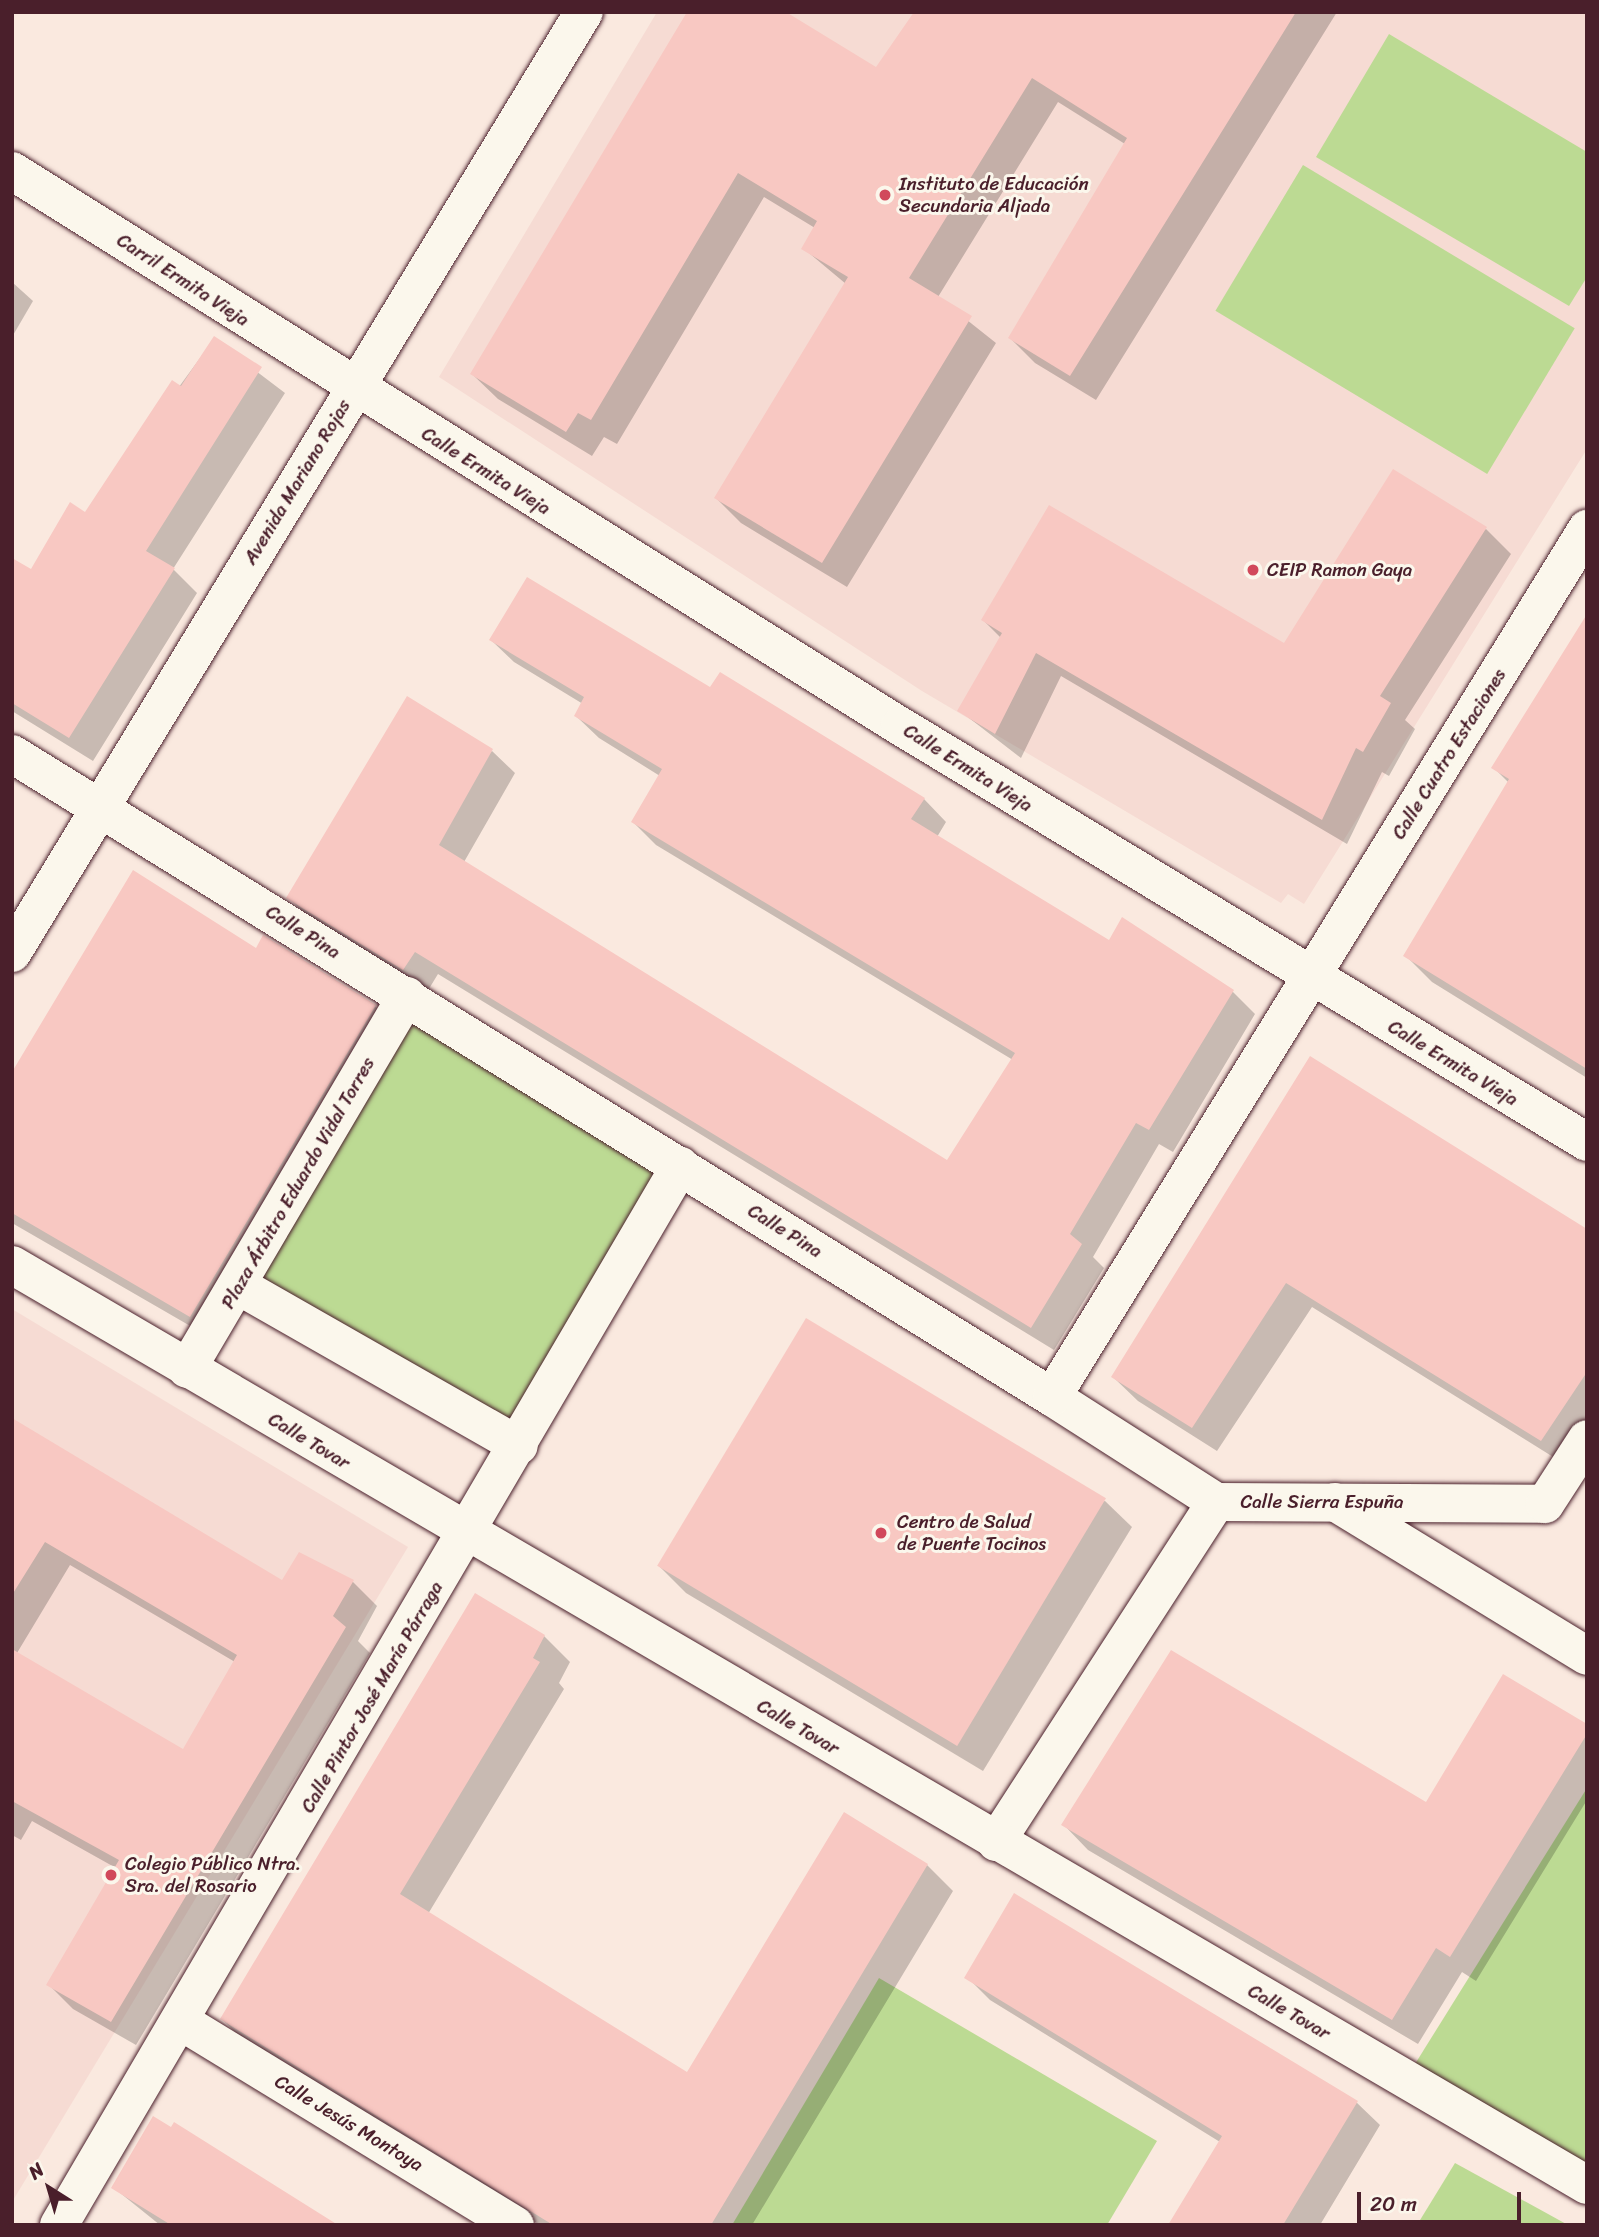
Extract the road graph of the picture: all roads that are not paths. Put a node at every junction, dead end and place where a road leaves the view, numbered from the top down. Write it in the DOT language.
graph roads {
  1 [pos="584,12"];
  2 [pos="12,171"];
  3 [pos="354,389"];
  4 [pos="1587,529"];
  5 [pos="12,754"];
  6 [pos="101,807"];
  7 [pos="12,953"];
  8 [pos="1310,979"];
  9 [pos="407,996"];
  10 [pos="1587,1142"];
  11 [pos="680,1166"];
  12 [pos="12,1265"];
  13 [pos="239,1286"];
  14 [pos="187,1369"];
  15 [pos="1052,1397"];
  16 [pos="1587,1439"];
  17 [pos="519,1446"];
  18 [pos="1216,1502"];
  19 [pos="1335,1502"];
  20 [pos="467,1535"];
  21 [pos="1587,1656"];
  22 [pos="996,1842"];
  23 [pos="182,2022"];
  24 [pos="1587,2185"];
  25 [pos="59,2225"];
  26 [pos="515,2225"];
  1 -- 3 [label="street, Avenida Mariano Rojas"];
  2 -- 3 [label="street, Carril Ermita Vieja"];
  3 -- 6 [label="street, Avenida Mariano Rojas"];
  3 -- 8 [label="street, Calle Ermita Vieja"];
  4 -- 8 [label="street, Calle Cuatro Estaciones"];
  5 -- 6 [label="street, Calle Pina"];
  6 -- 7 [label="street, Avenida Mariano Rojas"];
  6 -- 9 [label="street, Calle Pina"];
  8 -- 10 [label="street, Calle Ermita Vieja"];
  8 -- 15 [label="street"];
  9 -- 11 [label="street, Calle Pina"];
  9 -- 13 [label="street, Plaza Árbitro Eduardo Vidal Torres"];
  11 -- 15 [label="street, Calle Pina"];
  11 -- 17 [label="street, Calle Pintor José María Párraga"];
  12 -- 14 [label="street, Calle Tovar"];
  13 -- 14 [label="street, Plaza Árbitro Eduardo Vidal Torres"];
  13 -- 17 [label="street"];
  14 -- 20 [label="street, Calle Tovar"];
  15 -- 18 [label="street, Calle Pina"];
  16 -- 19 [label="street, Calle Sierra Espuña"];
  17 -- 20 [label="street, Calle Pintor José María Párraga"];
  18 -- 19 [label="street, Calle Sierra Espuña"];
  18 -- 22 [label="street, Calle Sierra Espuña"];
  19 -- 21 [label="street"];
  20 -- 22 [label="street, Calle Tovar"];
  20 -- 23 [label="street, Calle Pintor José María Párraga"];
  22 -- 24 [label="street, Calle Tovar"];
  23 -- 25 [label="street, Calle Pintor José María Párraga"];
  23 -- 26 [label="street, Calle Jesús Montoya"];
}
